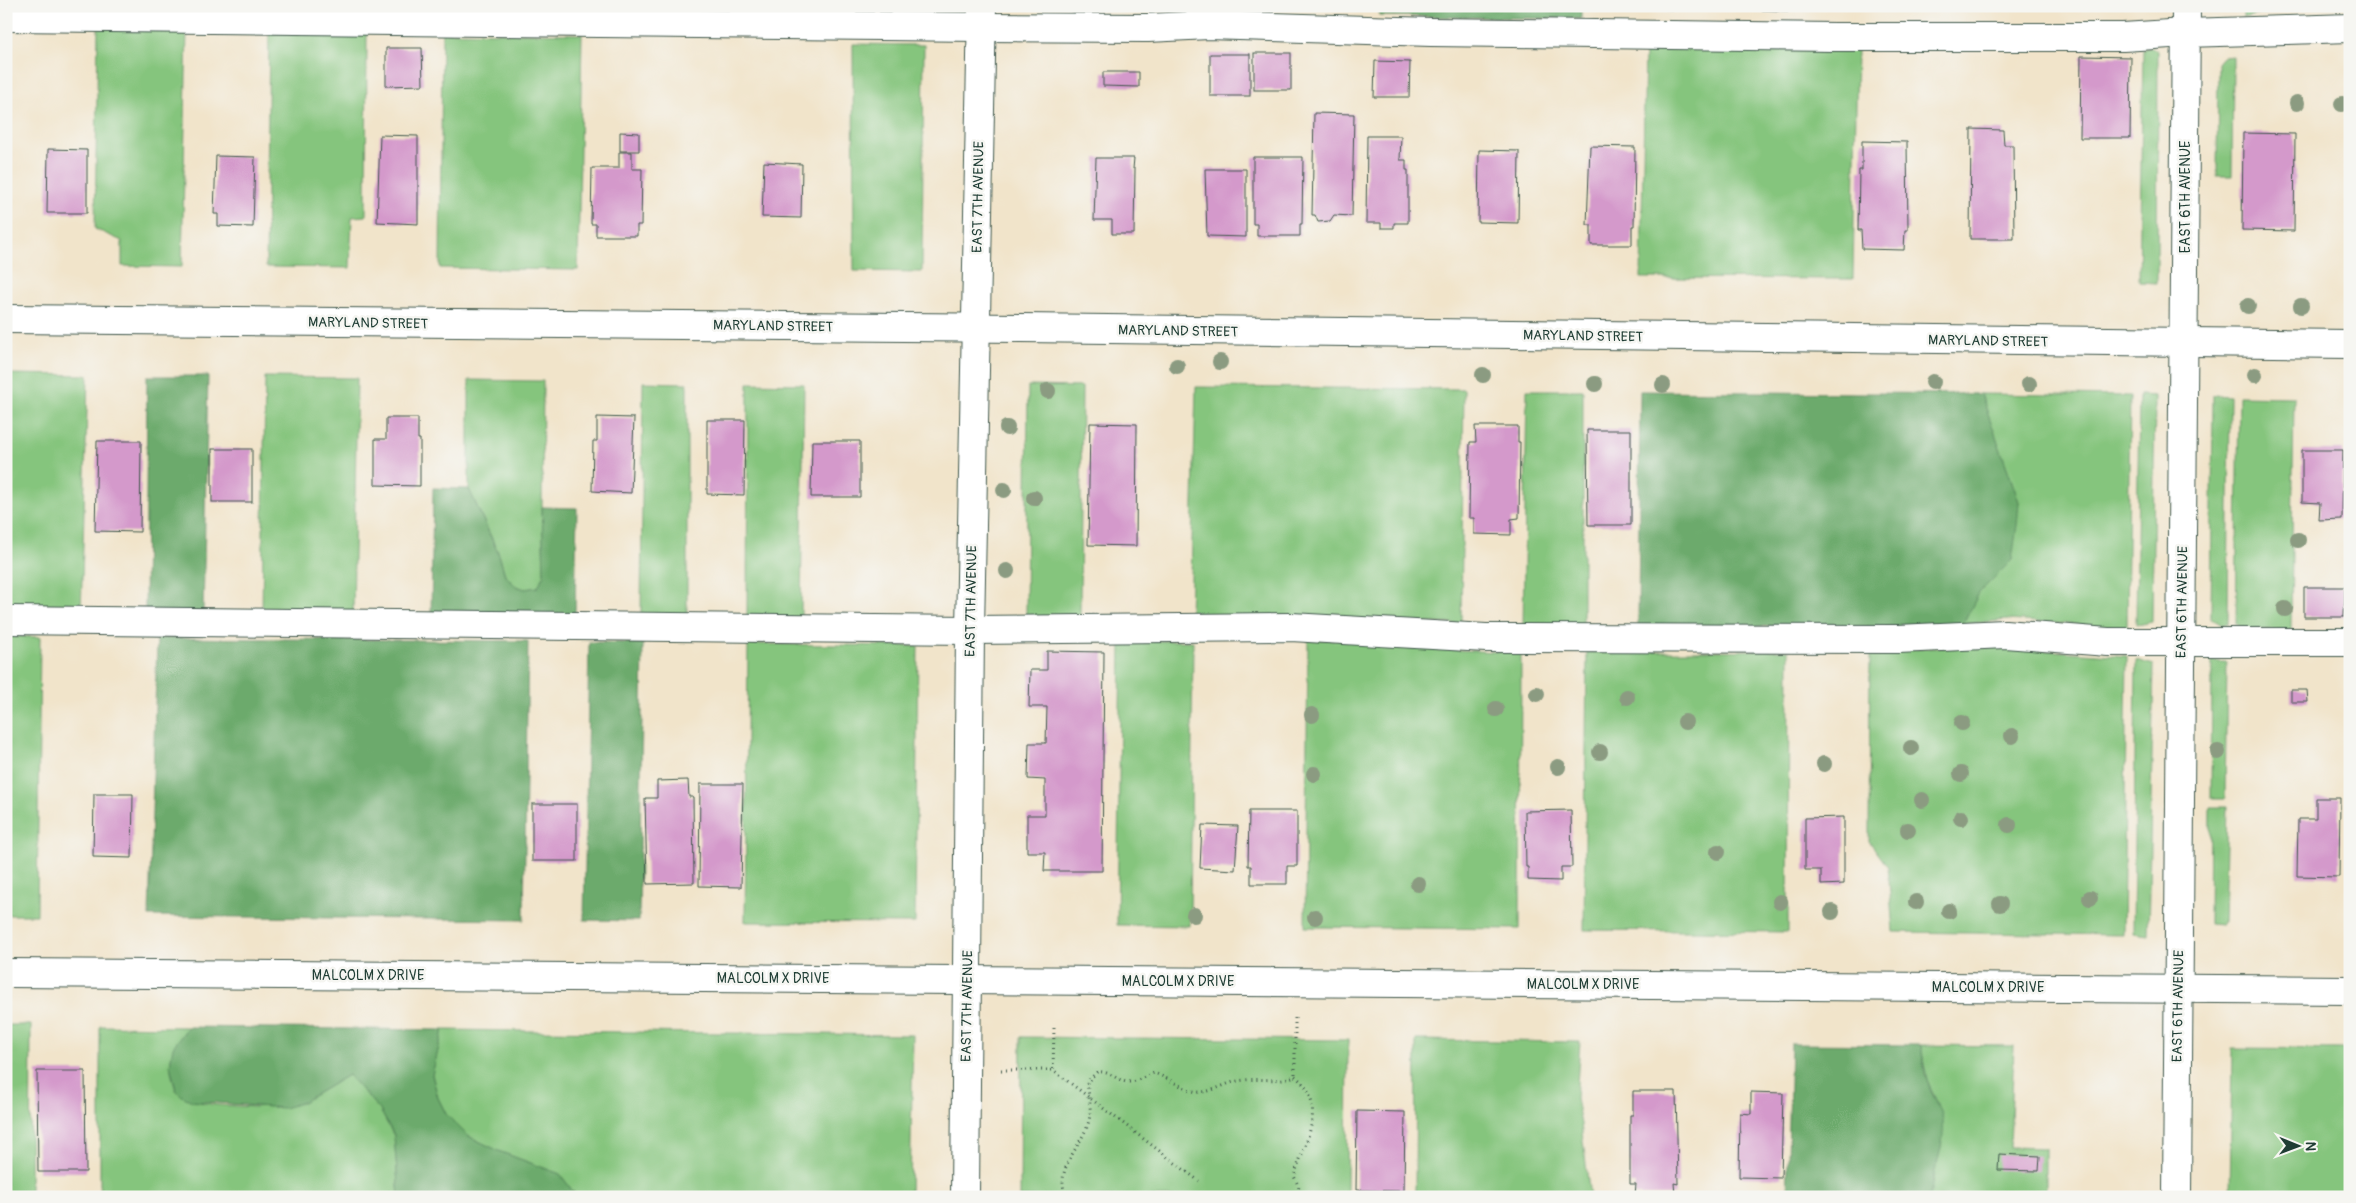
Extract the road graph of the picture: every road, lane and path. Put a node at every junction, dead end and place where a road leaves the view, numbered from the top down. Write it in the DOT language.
graph roads {
  1 [pos="6,17"];
  2 [pos="982,17"];
  3 [pos="2186,20"];
  4 [pos="2350,28"];
  5 [pos="6,319"];
  6 [pos="976,328"];
  7 [pos="2184,344"];
  8 [pos="2350,344"];
  9 [pos="6,620"];
  10 [pos="970,630"];
  11 [pos="2350,642"];
  12 [pos="2182,643"];
  13 [pos="6,973"];
  14 [pos="968,980"];
  15 [pos="1295,982"];
  16 [pos="2179,989"];
  17 [pos="2350,990"];
  18 [pos="1054,1028"];
  19 [pos="967,1070"];
  20 [pos="1053,1070"];
  21 [pos="1295,1076"];
  22 [pos="1088,1097"];
  23 [pos="1199,1181"];
  24 [pos="965,1197"];
  25 [pos="1067,1197"];
  26 [pos="1303,1197"];
  27 [pos="2177,1197"];
  1 -- 2 [label="street"];
  2 -- 3 [label="street"];
  2 -- 6 [label="street, EAST 7TH AVENUE"];
  3 -- 4 [label="street"];
  3 -- 7 [label="street, EAST 6TH AVENUE"];
  5 -- 6 [label="street, MARYLAND STREET"];
  6 -- 7 [label="street, MARYLAND STREET"];
  6 -- 10 [label="street, EAST 7TH AVENUE"];
  7 -- 8 [label="street, MARYLAND STREET"];
  7 -- 12 [label="street, EAST 6TH AVENUE"];
  9 -- 10 [label="street"];
  10 -- 12 [label="street"];
  10 -- 14 [label="street, EAST 7TH AVENUE"];
  11 -- 12 [label="street"];
  12 -- 16 [label="street, EAST 6TH AVENUE"];
  13 -- 14 [label="street, MALCOLM X DRIVE"];
  14 -- 15 [label="street, MALCOLM X DRIVE"];
  14 -- 19 [label="street, EAST 7TH AVENUE"];
  15 -- 16 [label="street, MALCOLM X DRIVE"];
  15 -- 21 [label="path"];
  16 -- 17 [label="street, MALCOLM X DRIVE"];
  16 -- 27 [label="street, EAST 6TH AVENUE"];
  18 -- 20 [label="path"];
  19 -- 20 [label="path"];
  19 -- 24 [label="street, EAST 7TH AVENUE"];
  20 -- 22 [label="path"];
  21 -- 22 [label="path"];
  21 -- 26 [label="path"];
  22 -- 23 [label="path"];
  22 -- 25 [label="path"];
}
